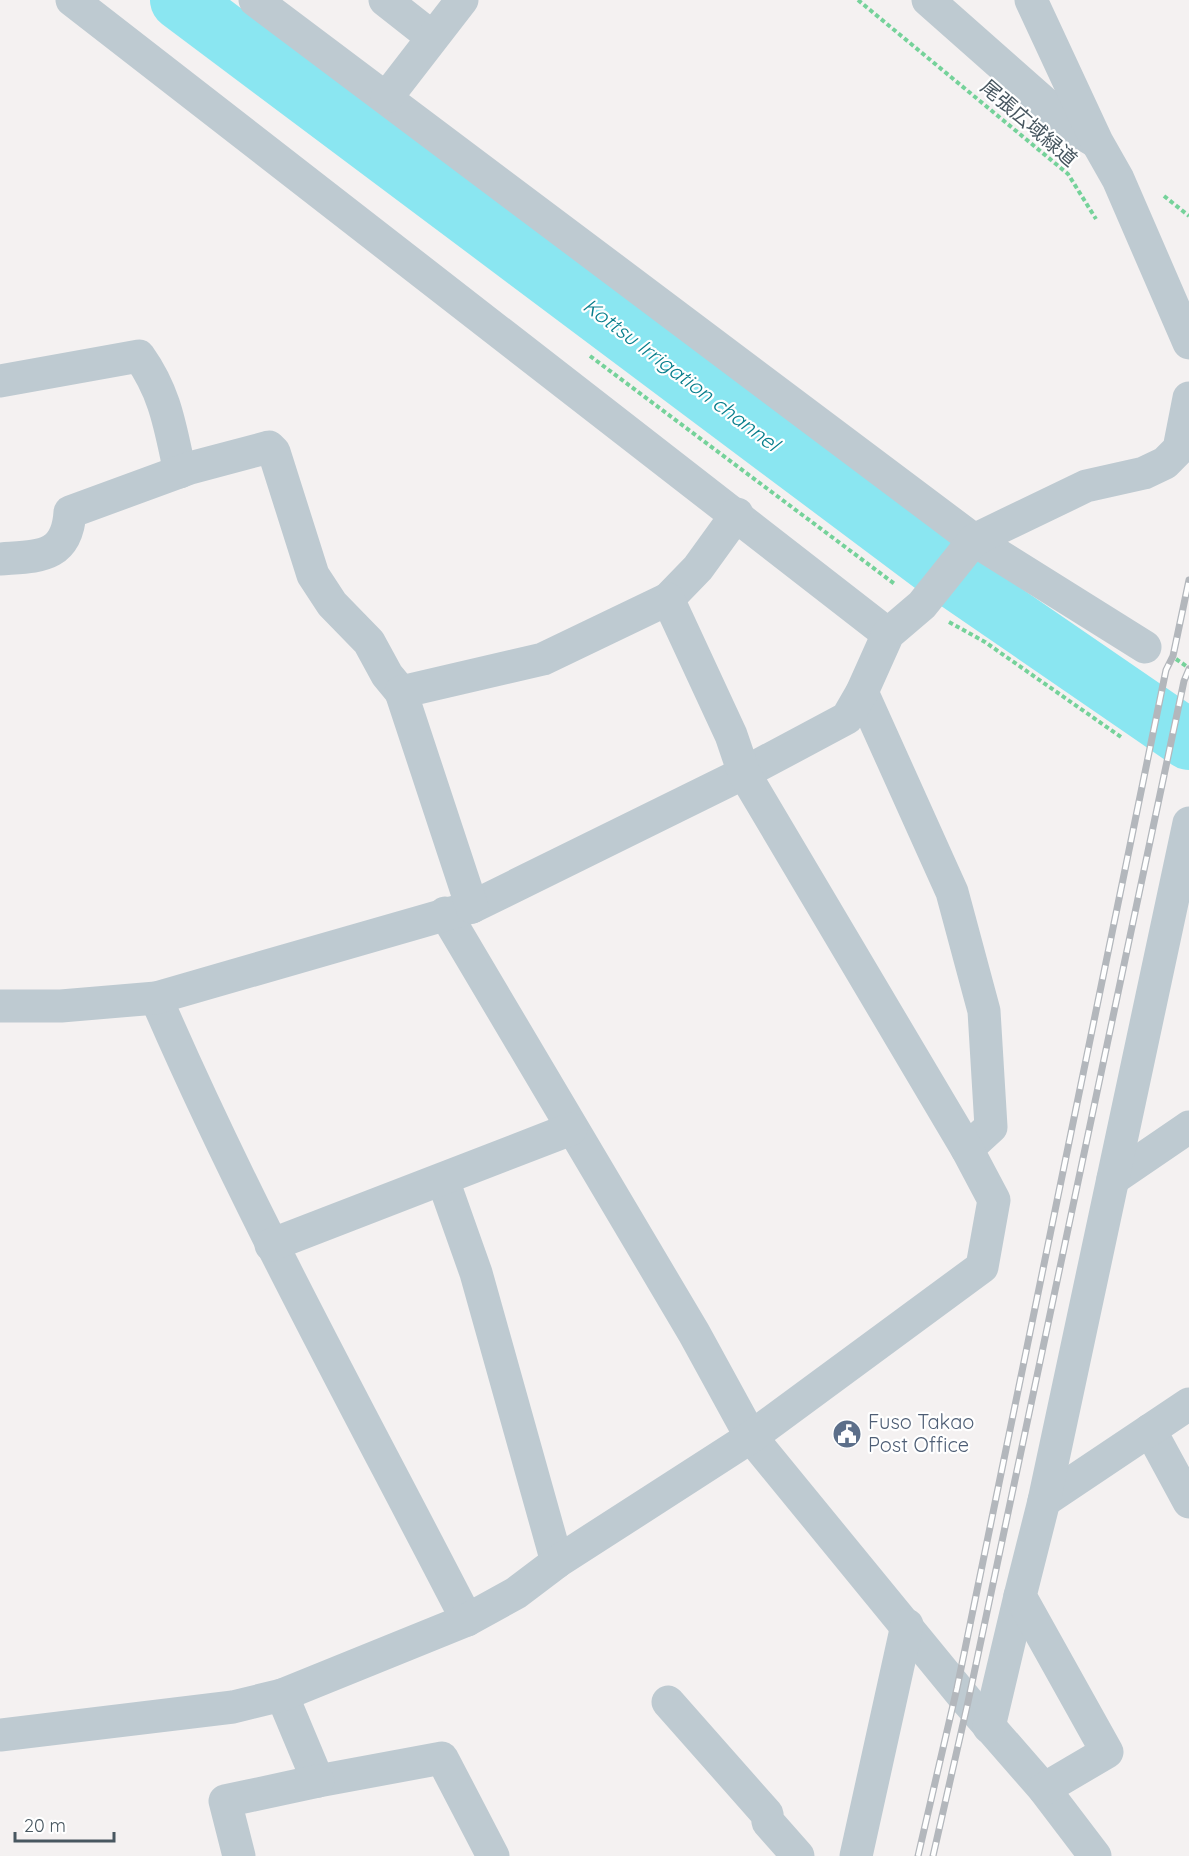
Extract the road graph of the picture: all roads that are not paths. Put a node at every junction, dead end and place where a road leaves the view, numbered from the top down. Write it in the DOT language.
graph roads {
  1 [pos="72,0"];
  2 [pos="255,0"];
  3 [pos="385,0"];
  4 [pos="462,0"];
  5 [pos="928,0"];
  6 [pos="1031,0"];
  7 [pos="432,37"];
  8 [pos="387,97"];
  9 [pos="1097,142"];
  10 [pos="1189,343"];
  11 [pos="0,381"];
  12 [pos="1189,398"];
  13 [pos="180,472"];
  14 [pos="736,514"];
  15 [pos="974,540"];
  16 [pos="0,559"];
  17 [pos="668,599"];
  18 [pos="888,634"];
  19 [pos="1145,647"];
  20 [pos="401,692"];
  21 [pos="862,692"];
  22 [pos="744,773"];
  23 [pos="1189,823"];
  24 [pos="459,910"];
  25 [pos="156,998"];
  26 [pos="0,1006"];
  27 [pos="1189,1127"];
  28 [pos="571,1129"];
  29 [pos="968,1149"];
  30 [pos="1113,1179"];
  31 [pos="443,1180"];
  32 [pos="271,1245"];
  33 [pos="1189,1404"];
  34 [pos="1150,1430"];
  35 [pos="751,1437"];
  36 [pos="1044,1501"];
  37 [pos="1189,1502"];
  38 [pos="557,1562"];
  39 [pos="1020,1596"];
  40 [pos="467,1620"];
  41 [pos="907,1625"];
  42 [pos="282,1695"];
  43 [pos="668,1702"];
  44 [pos="990,1727"];
  45 [pos="0,1735"];
  46 [pos="318,1781"];
  47 [pos="1044,1788"];
  48 [pos="239,1856"];
  49 [pos="493,1856"];
  50 [pos="798,1856"];
  51 [pos="856,1856"];
  52 [pos="1095,1856"];
  1 -- 14 [label="street"];
  2 -- 8 [label="street"];
  3 -- 7 [label="street"];
  4 -- 7 [label="street"];
  5 -- 9 [label="street"];
  6 -- 9 [label="street"];
  7 -- 8 [label="street"];
  8 -- 15 [label="street"];
  9 -- 10 [label="street"];
  11 -- 13 [label="street"];
  12 -- 15 [label="street"];
  13 -- 16 [label="street"];
  13 -- 20 [label="street"];
  14 -- 17 [label="street"];
  14 -- 18 [label="street"];
  15 -- 18 [label="street"];
  15 -- 19 [label="street"];
  17 -- 20 [label="street"];
  17 -- 22 [label="street"];
  18 -- 21 [label="street"];
  20 -- 24 [label="street"];
  21 -- 22 [label="street"];
  21 -- 29 [label="street"];
  22 -- 24 [label="street"];
  22 -- 29 [label="street"];
  23 -- 30 [label="street"];
  24 -- 25 [label="street"];
  24 -- 28 [label="street"];
  25 -- 26 [label="street"];
  25 -- 32 [label="street"];
  27 -- 30 [label="street"];
  28 -- 31 [label="street"];
  28 -- 35 [label="street"];
  29 -- 35 [label="street"];
  30 -- 36 [label="street"];
  31 -- 32 [label="street"];
  31 -- 38 [label="street"];
  32 -- 40 [label="street"];
  33 -- 34 [label="street"];
  34 -- 36 [label="street"];
  34 -- 37 [label="street"];
  35 -- 38 [label="street"];
  35 -- 41 [label="street"];
  36 -- 39 [label="street"];
  38 -- 40 [label="street"];
  39 -- 44 [label="street"];
  39 -- 47 [label="street"];
  40 -- 42 [label="street"];
  41 -- 44 [label="street"];
  41 -- 51 [label="street"];
  42 -- 45 [label="street"];
  42 -- 46 [label="street"];
  43 -- 50 [label="street"];
  44 -- 47 [label="street"];
  46 -- 48 [label="street"];
  46 -- 49 [label="street"];
  47 -- 52 [label="street"];
}
